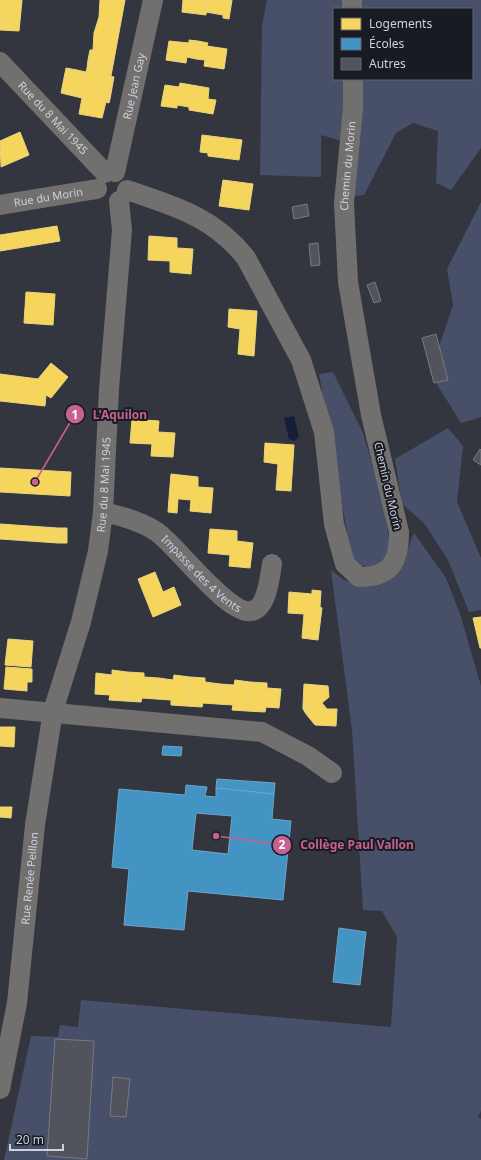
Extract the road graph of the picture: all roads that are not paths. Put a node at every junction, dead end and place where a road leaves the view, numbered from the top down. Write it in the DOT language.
graph roads {
  1 [pos="153,0"];
  2 [pos="0,62"];
  3 [pos="353,80"];
  4 [pos="106,178"];
  5 [pos="123,196"];
  6 [pos="0,205"];
  7 [pos="103,512"];
  8 [pos="272,564"];
  9 [pos="67,669"];
  10 [pos="0,708"];
  11 [pos="53,712"];
  12 [pos="332,773"];
  13 [pos="0,1089"];
  1 -- 4 [label="street, Rue Jean Gay"];
  2 -- 4 [label="street, Rue du 8 Mai 1945"];
  3 -- 5 [label="street, Chemin du Morin"];
  4 -- 5 [label="street"];
  4 -- 5 [label="street"];
  4 -- 6 [label="street, Rue du Morin"];
  5 -- 7 [label="street, Rue du 8 Mai 1945"];
  7 -- 8 [label="street, Impasse des 4 Vents"];
  7 -- 9 [label="street, Rue du 8 Mai 1945"];
  9 -- 11 [label="street, Rue Renée Peillon"];
  10 -- 11 [label="street"];
  11 -- 12 [label="street"];
  11 -- 13 [label="street, Rue Renée Peillon"];
}
